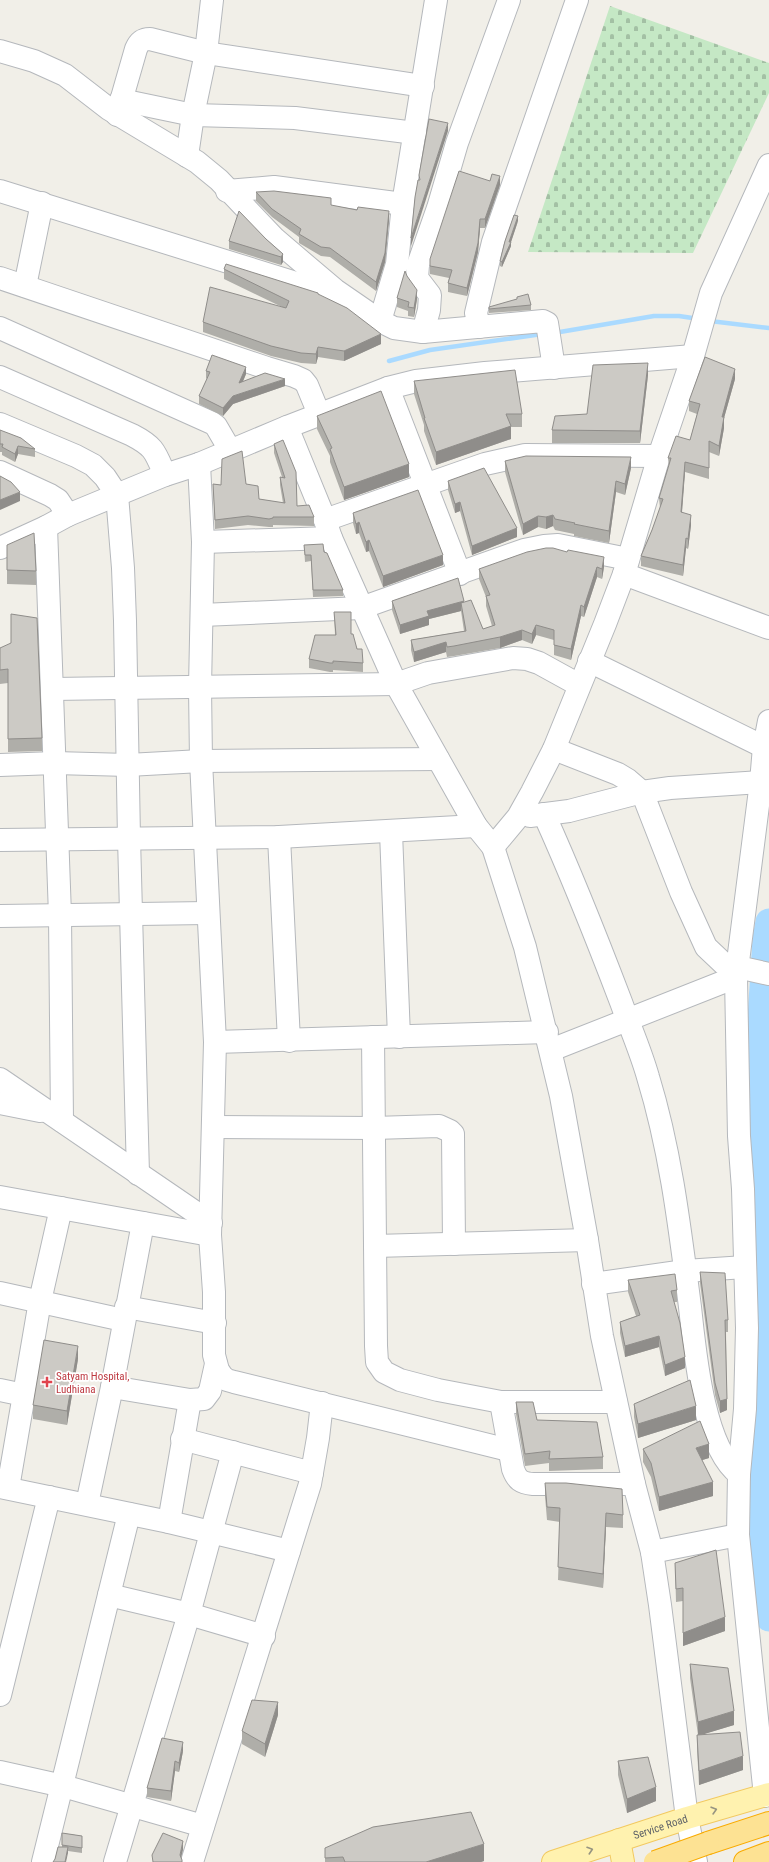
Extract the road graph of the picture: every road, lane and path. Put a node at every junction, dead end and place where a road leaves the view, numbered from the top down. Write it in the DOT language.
graph roads {
  1 [pos="212,0"];
  2 [pos="436,0"];
  3 [pos="509,0"];
  4 [pos="577,0"];
  5 [pos="0,51"];
  6 [pos="206,53"];
  7 [pos="423,86"];
  8 [pos="119,108"];
  9 [pos="193,114"];
  10 [pos="415,133"];
  11 [pos="187,156"];
  12 [pos="769,165"];
  13 [pos="228,190"];
  14 [pos="0,191"];
  15 [pos="42,203"];
  16 [pos="403,204"];
  17 [pos="0,278"];
  18 [pos="25,286"];
  19 [pos="343,296"];
  20 [pos="380,322"];
  21 [pos="480,327"];
  22 [pos="0,328"];
  23 [pos="423,332"];
  24 [pos="693,356"];
  25 [pos="554,368"];
  26 [pos="0,377"];
  27 [pos="388,388"];
  28 [pos="313,399"];
  29 [pos="0,424"];
  30 [pos="287,427"];
  31 [pos="224,439"];
  32 [pos="659,456"];
  33 [pos="160,463"];
  34 [pos="199,464"];
  35 [pos="0,472"];
  36 [pos="424,484"];
  37 [pos="112,487"];
  38 [pos="63,508"];
  39 [pos="46,527"];
  40 [pos="328,529"];
  41 [pos="203,542"];
  42 [pos="0,548"];
  43 [pos="626,566"];
  44 [pos="460,574"];
  45 [pos="361,608"];
  46 [pos="202,615"];
  47 [pos="769,628"];
  48 [pos="589,661"];
  49 [pos="396,684"];
  50 [pos="579,685"];
  51 [pos="200,687"];
  52 [pos="127,688"];
  53 [pos="53,689"];
  54 [pos="769,721"];
  55 [pos="764,747"];
  56 [pos="554,749"];
  57 [pos="438,760"];
  58 [pos="201,761"];
  59 [pos="55,763"];
  60 [pos="0,765"];
  61 [pos="128,765"];
  62 [pos="761,782"];
  63 [pos="642,792"];
  64 [pos="544,814"];
  65 [pos="518,817"];
  66 [pos="476,826"];
  67 [pos="391,832"];
  68 [pos="279,837"];
  69 [pos="129,838"];
  70 [pos="204,838"];
  71 [pos="57,839"];
  72 [pos="0,840"];
  73 [pos="493,847"];
  74 [pos="208,913"];
  75 [pos="60,915"];
  76 [pos="132,915"];
  77 [pos="0,916"];
  78 [pos="739,971"];
  79 [pos="769,974"];
  80 [pos="628,1020"];
  81 [pos="373,1037"];
  82 [pos="399,1037"];
  83 [pos="290,1041"];
  84 [pos="549,1041"];
  85 [pos="215,1042"];
  86 [pos="0,1079"];
  87 [pos="0,1103"];
  88 [pos="57,1117"];
  89 [pos="214,1127"];
  90 [pos="374,1128"];
  91 [pos="138,1174"];
  92 [pos="0,1197"];
  93 [pos="61,1208"];
  94 [pos="143,1223"];
  95 [pos="211,1229"];
  96 [pos="587,1240"];
  97 [pos="454,1244"];
  98 [pos="374,1246"];
  99 [pos="745,1267"];
  100 [pos="685,1271"];
  101 [pos="593,1284"];
  102 [pos="0,1293"];
  103 [pos="40,1302"];
  104 [pos="125,1314"];
  105 [pos="215,1323"];
  106 [pos="216,1364"];
  107 [pos="112,1387"];
  108 [pos="0,1390"];
  109 [pos="24,1395"];
  110 [pos="190,1400"];
  111 [pos="502,1402"];
  112 [pos="616,1402"];
  113 [pos="322,1403"];
  114 [pos="182,1439"];
  115 [pos="510,1450"];
  116 [pos="233,1452"];
  117 [pos="312,1473"];
  118 [pos="739,1474"];
  119 [pos="634,1484"];
  120 [pos="4,1488"];
  121 [pos="49,1498"];
  122 [pos="87,1504"];
  123 [pos="129,1514"];
  124 [pos="169,1522"];
  125 [pos="212,1533"];
  126 [pos="738,1535"];
  127 [pos="289,1551"];
  128 [pos="652,1552"];
  129 [pos="109,1595"];
  130 [pos="189,1614"];
  131 [pos="264,1636"];
  132 [pos="0,1695"];
  133 [pos="0,1772"];
  134 [pos="63,1786"];
  135 [pos="767,1795"];
  136 [pos="131,1805"];
  137 [pos="687,1818"];
  138 [pos="769,1823"];
  139 [pos="203,1826"];
  140 [pos="619,1840"];
  141 [pos="769,1853"];
  142 [pos="44,1862"];
  143 [pos="115,1862"];
  144 [pos="192,1862"];
  145 [pos="553,1862"];
  146 [pos="623,1862"];
  147 [pos="655,1862"];
  148 [pos="696,1862"];
  149 [pos="745,1862"];
  1 -- 6 [label="street"];
  2 -- 7 [label="street"];
  3 -- 23 [label="street"];
  4 -- 21 [label="street"];
  5 -- 8 [label="street"];
  6 -- 7 [label="street"];
  6 -- 8 [label="street"];
  6 -- 9 [label="street"];
  7 -- 10 [label="street"];
  8 -- 9 [label="street"];
  8 -- 11 [label="street"];
  9 -- 10 [label="street"];
  9 -- 11 [label="street"];
  10 -- 16 [label="street"];
  11 -- 13 [label="street"];
  12 -- 24 [label="street"];
  13 -- 16 [label="street"];
  13 -- 19 [label="street"];
  14 -- 15 [label="street"];
  15 -- 18 [label="street"];
  15 -- 19 [label="street"];
  16 -- 20 [label="street"];
  17 -- 18 [label="street"];
  18 -- 28 [label="street"];
  19 -- 20 [label="street"];
  20 -- 23 [label="street"];
  21 -- 23 [label="street"];
  21 -- 25 [label="street"];
  22 -- 31 [label="street"];
  24 -- 25 [label="street"];
  24 -- 32 [label="street"];
  25 -- 27 [label="street"];
  26 -- 33 [label="street"];
  27 -- 28 [label="street"];
  27 -- 36 [label="street"];
  28 -- 30 [label="street"];
  29 -- 37 [label="street"];
  30 -- 31 [label="street"];
  30 -- 40 [label="street"];
  31 -- 34 [label="street"];
  32 -- 36 [label="street"];
  32 -- 43 [label="street"];
  33 -- 34 [label="street"];
  33 -- 37 [label="street"];
  34 -- 41 [label="street"];
  35 -- 38 [label="street"];
  36 -- 40 [label="street"];
  36 -- 44 [label="street"];
  37 -- 38 [label="street"];
  37 -- 52 [label="street"];
  38 -- 39 [label="street"];
  39 -- 42 [label="street"];
  39 -- 53 [label="street"];
  40 -- 41 [label="street"];
  40 -- 45 [label="street"];
  41 -- 46 [label="street"];
  43 -- 44 [label="street"];
  43 -- 47 [label="street"];
  43 -- 48 [label="street"];
  44 -- 45 [label="street"];
  45 -- 46 [label="street"];
  45 -- 49 [label="street"];
  46 -- 51 [label="street"];
  48 -- 50 [label="street"];
  48 -- 55 [label="street"];
  49 -- 50 [label="street"];
  49 -- 51 [label="street"];
  49 -- 57 [label="street"];
  50 -- 56 [label="street"];
  51 -- 52 [label="street"];
  51 -- 58 [label="street"];
  52 -- 53 [label="street"];
  52 -- 61 [label="street"];
  53 -- 59 [label="street"];
  54 -- 55 [label="street"];
  55 -- 62 [label="street"];
  56 -- 63 [label="street"];
  56 -- 65 [label="street"];
  57 -- 58 [label="street"];
  57 -- 66 [label="street"];
  58 -- 61 [label="street"];
  58 -- 70 [label="street"];
  59 -- 60 [label="street"];
  59 -- 61 [label="street"];
  59 -- 71 [label="street"];
  61 -- 69 [label="street"];
  62 -- 63 [label="street"];
  62 -- 78 [label="street"];
  63 -- 64 [label="street"];
  63 -- 78 [label="street"];
  64 -- 65 [label="street"];
  64 -- 80 [label="street"];
  65 -- 73 [label="street"];
  66 -- 67 [label="street"];
  66 -- 73 [label="street"];
  67 -- 68 [label="street"];
  67 -- 82 [label="street"];
  68 -- 70 [label="street"];
  68 -- 83 [label="street"];
  69 -- 70 [label="street"];
  69 -- 71 [label="street"];
  69 -- 76 [label="street"];
  70 -- 74 [label="street"];
  71 -- 72 [label="street"];
  71 -- 75 [label="street"];
  73 -- 84 [label="street"];
  74 -- 76 [label="street"];
  74 -- 85 [label="street"];
  75 -- 76 [label="street"];
  75 -- 77 [label="street"];
  75 -- 88 [label="street"];
  76 -- 91 [label="street"];
  78 -- 79 [label="street"];
  78 -- 80 [label="street"];
  78 -- 99 [label="street"];
  80 -- 84 [label="street"];
  80 -- 100 [label="street"];
  81 -- 82 [label="street"];
  81 -- 83 [label="street"];
  81 -- 90 [label="street"];
  82 -- 84 [label="street"];
  83 -- 85 [label="street"];
  84 -- 96 [label="street"];
  85 -- 89 [label="street"];
  86 -- 88 [label="street"];
  87 -- 88 [label="street"];
  88 -- 91 [label="street"];
  89 -- 90 [label="street"];
  89 -- 95 [label="street"];
  90 -- 97 [label="street"];
  90 -- 98 [label="street"];
  91 -- 95 [label="street"];
  92 -- 93 [label="street"];
  93 -- 94 [label="street"];
  93 -- 103 [label="street"];
  94 -- 95 [label="street"];
  94 -- 104 [label="street"];
  95 -- 105 [label="street"];
  96 -- 97 [label="street"];
  96 -- 101 [label="street"];
  97 -- 98 [label="street"];
  98 -- 111 [label="street"];
  99 -- 100 [label="street"];
  99 -- 118 [label="street"];
  100 -- 101 [label="street"];
  100 -- 118 [label="street"];
  101 -- 112 [label="street"];
  102 -- 103 [label="street"];
  103 -- 104 [label="street"];
  103 -- 109 [label="street"];
  104 -- 105 [label="street"];
  104 -- 107 [label="street"];
  105 -- 106 [label="street"];
  106 -- 110 [label="street"];
  106 -- 113 [label="street"];
  107 -- 110 [label="street"];
  107 -- 122 [label="street"];
  108 -- 109 [label="street"];
  109 -- 120 [label="street"];
  110 -- 114 [label="street"];
  111 -- 112 [label="street"];
  111 -- 115 [label="street"];
  112 -- 119 [label="street"];
  113 -- 115 [label="street"];
  113 -- 117 [label="street"];
  114 -- 116 [label="street"];
  114 -- 124 [label="street"];
  115 -- 119 [label="street"];
  116 -- 117 [label="street"];
  116 -- 125 [label="street"];
  117 -- 127 [label="street"];
  118 -- 126 [label="street"];
  119 -- 128 [label="street"];
  120 -- 121 [label="street"];
  121 -- 122 [label="street"];
  121 -- 132 [label="street"];
  122 -- 123 [label="street"];
  123 -- 124 [label="street"];
  123 -- 129 [label="street"];
  124 -- 125 [label="street"];
  125 -- 127 [label="street"];
  125 -- 130 [label="street"];
  126 -- 128 [label="street"];
  126 -- 135 [label="street"];
  127 -- 131 [label="street"];
  128 -- 137 [label="street"];
  129 -- 130 [label="street"];
  129 -- 134 [label="street"];
  130 -- 131 [label="street"];
  130 -- 136 [label="street"];
  131 -- 139 [label="street"];
  133 -- 134 [label="street"];
  134 -- 136 [label="street"];
  134 -- 142 [label="street"];
  137 -- 135 [label="main road, Service Road, one-way"];
  136 -- 139 [label="street"];
  136 -- 143 [label="street"];
  137 -- 140 [label="main road, Service Road"];
  137 -- 148 [label="street"];
  138 -- 147 [label="highway, bridge"];
  139 -- 144 [label="street"];
  145 -- 140 [label="main road, Service Road, one-way"];
  140 -- 146 [label="main road"];
  141 -- 149 [label="highway"];
}
